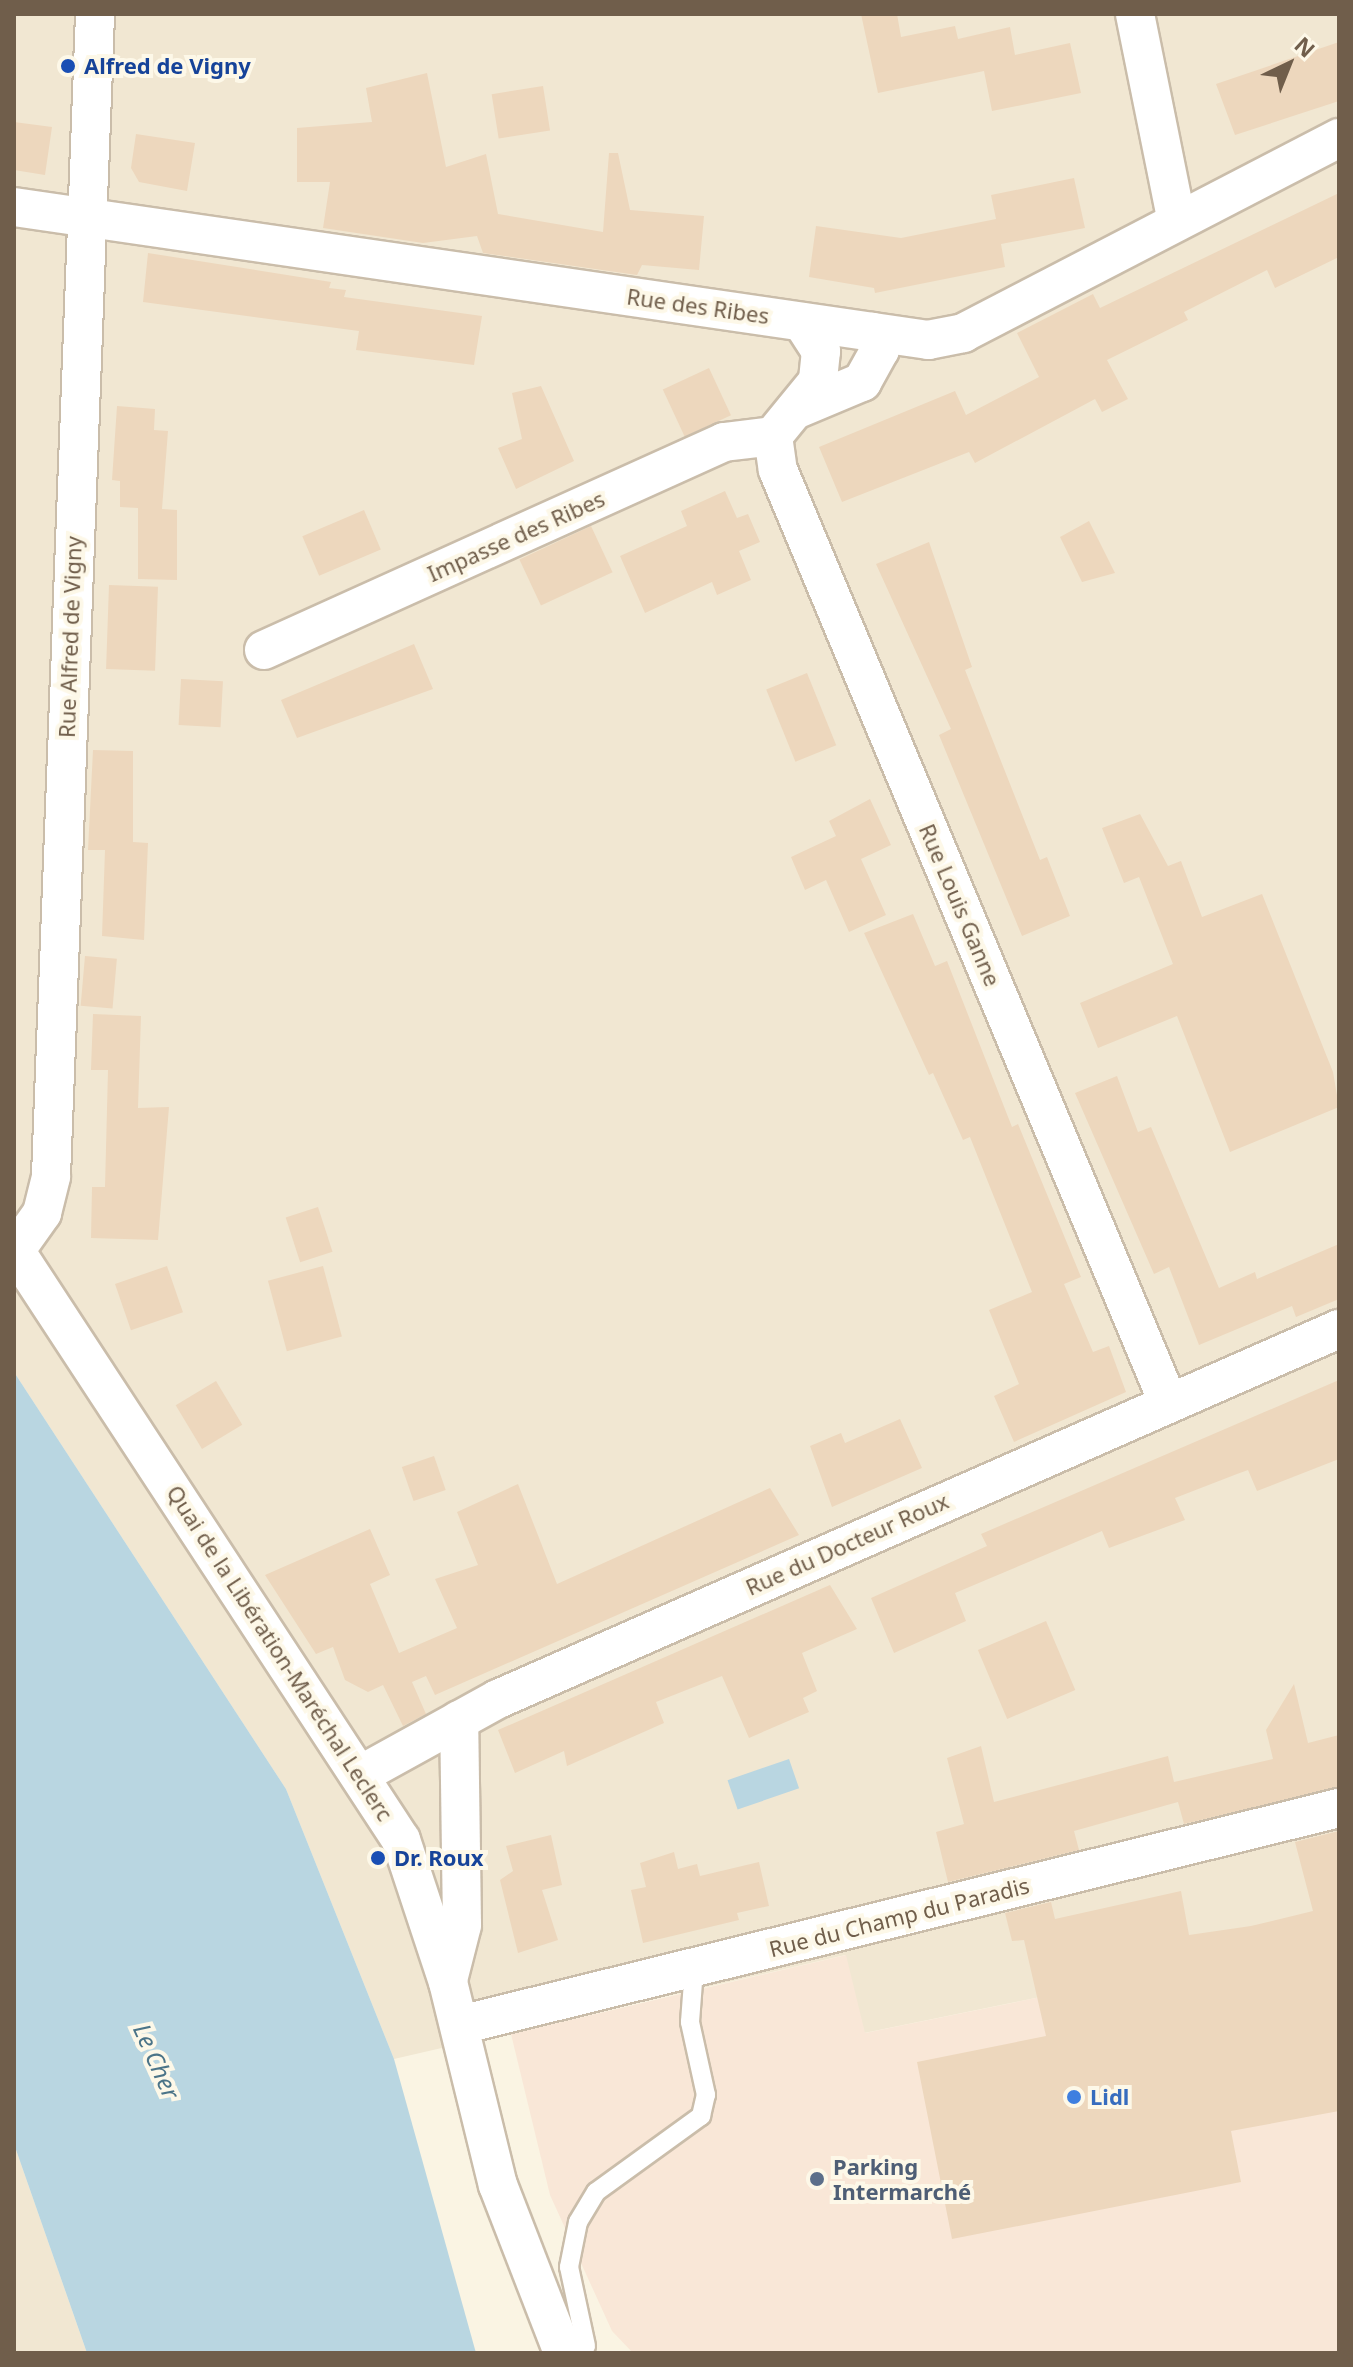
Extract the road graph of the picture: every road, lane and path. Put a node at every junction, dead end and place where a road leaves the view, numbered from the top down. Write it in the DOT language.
graph roads {
  1 [pos="95,14"];
  2 [pos="1135,14"];
  3 [pos="1339,138"];
  4 [pos="14,207"];
  5 [pos="86,218"];
  6 [pos="1176,218"];
  7 [pos="802,322"];
  8 [pos="872,332"];
  9 [pos="784,423"];
  10 [pos="264,650"];
  11 [pos="15,1250"];
  12 [pos="1339,1329"];
  13 [pos="1168,1402"];
  14 [pos="459,1720"];
  15 [pos="362,1774"];
  16 [pos="1339,1808"];
  17 [pos="694,1969"];
  18 [pos="448,1982"];
  19 [pos="460,2025"];
  20 [pos="580,2351"];
  1 -- 5 [label="street, Rue Alfred de Vigny"];
  2 -- 6 [label="street"];
  3 -- 6 [label="street, Rue des Ribes"];
  4 -- 5 [label="street, Rue des Ribes"];
  5 -- 7 [label="street, Rue des Ribes"];
  5 -- 11 [label="street, Rue Alfred de Vigny"];
  6 -- 8 [label="street, Rue des Ribes"];
  7 -- 8 [label="street, Rue des Ribes"];
  7 -- 9 [label="street"];
  8 -- 9 [label="street, Impasse des Ribes"];
  9 -- 10 [label="street, Impasse des Ribes"];
  9 -- 13 [label="street, Rue Louis Ganne"];
  11 -- 15 [label="street, Quai de la Libération-Maréchal Leclerc"];
  12 -- 13 [label="street, Rue du Docteur Roux"];
  13 -- 14 [label="street, Rue du Docteur Roux"];
  14 -- 15 [label="street, Rue du Docteur Roux"];
  14 -- 18 [label="street"];
  15 -- 18 [label="street, Quai de la Libération-Maréchal Leclerc"];
  16 -- 17 [label="street, Rue du Champ du Paradis"];
  17 -- 19 [label="street, Rue du Champ du Paradis"];
  17 -- 20 [label="lane"];
  18 -- 19 [label="street, Quai de la Libération-Maréchal Leclerc"];
  19 -- 20 [label="street, Quai de la Libération-Maréchal Leclerc"];
}
